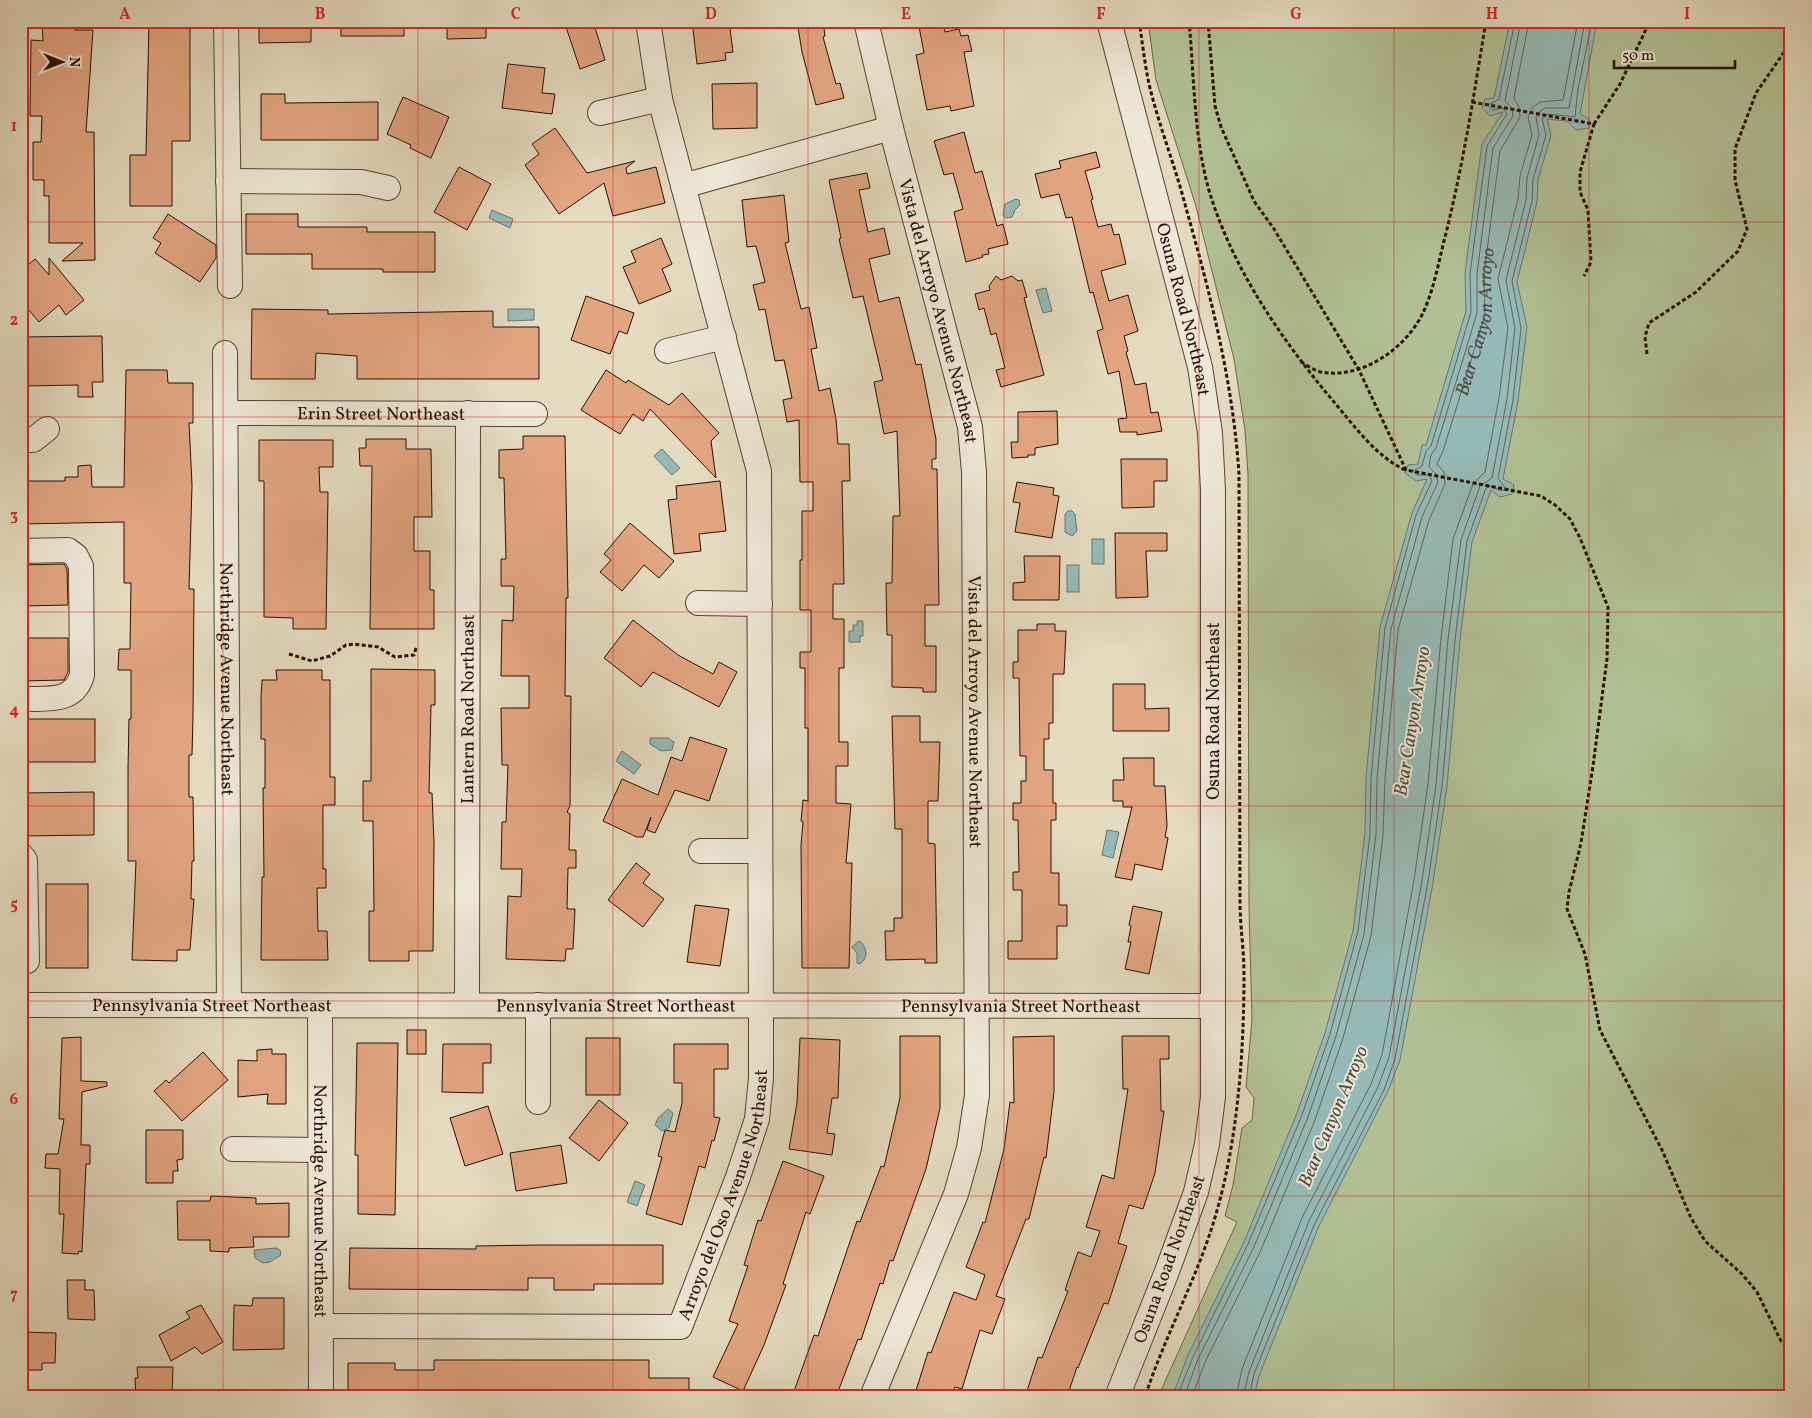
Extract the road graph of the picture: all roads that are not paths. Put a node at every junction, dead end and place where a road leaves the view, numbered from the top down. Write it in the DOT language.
graph roads {
  1 [pos="226,21"];
  2 [pos="648,21"];
  3 [pos="866,21"];
  4 [pos="1109,21"];
  5 [pos="660,99"];
  6 [pos="600,113"];
  7 [pos="891,128"];
  8 [pos="228,181"];
  9 [pos="683,186"];
  10 [pos="388,188"];
  11 [pos="230,286"];
  12 [pos="724,337"];
  13 [pos="667,351"];
  14 [pos="226,353"];
  15 [pos="226,413"];
  16 [pos="468,413"];
  17 [pos="536,414"];
  18 [pos="47,429"];
  19 [pos="21,440"];
  20 [pos="21,550"];
  21 [pos="698,603"];
  22 [pos="760,604"];
  23 [pos="21,698"];
  24 [pos="701,851"];
  25 [pos="760,851"];
  26 [pos="21,855"];
  27 [pos="27,961"];
  28 [pos="467,1004"];
  29 [pos="21,1005"];
  30 [pos="229,1005"];
  31 [pos="538,1005"];
  32 [pos="977,1005"];
  33 [pos="320,1006"];
  34 [pos="761,1006"];
  35 [pos="1212,1006"];
  36 [pos="538,1102"];
  37 [pos="233,1149"];
  38 [pos="320,1150"];
  39 [pos="321,1326"];
  40 [pos="321,1397"];
  41 [pos="872,1397"];
  42 [pos="1117,1397"];
  1 -- 8 [label="street"];
  2 -- 5 [label="street, Arroyo del Oso Avenue Northeast"];
  3 -- 7 [label="street, Vista del Arroyo Avenue Northeast"];
  4 -- 35 [label="street, Osuna Road Northeast"];
  5 -- 6 [label="street"];
  5 -- 9 [label="street, Arroyo del Oso Avenue Northeast"];
  7 -- 9 [label="street"];
  7 -- 32 [label="street, Vista del Arroyo Avenue Northeast"];
  8 -- 10 [label="street"];
  8 -- 11 [label="street"];
  9 -- 12 [label="street, Arroyo del Oso Avenue Northeast"];
  12 -- 13 [label="street"];
  12 -- 22 [label="street, Arroyo del Oso Avenue Northeast"];
  14 -- 15 [label="street, Northridge Avenue Northeast"];
  15 -- 16 [label="street, Erin Street Northeast"];
  15 -- 30 [label="street, Northridge Avenue Northeast"];
  16 -- 17 [label="street, Erin Street Northeast"];
  16 -- 28 [label="street, Lantern Road Northeast"];
  18 -- 19 [label="street"];
  20 -- 23 [label="street"];
  21 -- 22 [label="street"];
  22 -- 25 [label="street, Arroyo del Oso Avenue Northeast"];
  24 -- 25 [label="street"];
  25 -- 34 [label="street, Arroyo del Oso Avenue Northeast"];
  26 -- 27 [label="street"];
  28 -- 31 [label="street, Pennsylvania Street Northeast"];
  28 -- 33 [label="street, Pennsylvania Street Northeast"];
  29 -- 30 [label="street, Pennsylvania Street Northeast"];
  30 -- 33 [label="street, Pennsylvania Street Northeast"];
  31 -- 34 [label="street, Pennsylvania Street Northeast"];
  31 -- 36 [label="street"];
  32 -- 34 [label="street, Pennsylvania Street Northeast"];
  32 -- 35 [label="street, Pennsylvania Street Northeast"];
  32 -- 41 [label="street, Vista del Arroyo Avenue Northeast"];
  33 -- 38 [label="street, Northridge Avenue Northeast"];
  34 -- 39 [label="street, Arroyo del Oso Avenue Northeast"];
  35 -- 42 [label="street, Osuna Road Northeast"];
  37 -- 38 [label="street"];
  38 -- 39 [label="street, Northridge Avenue Northeast"];
  39 -- 40 [label="street, Northridge Avenue Northeast"];
}
